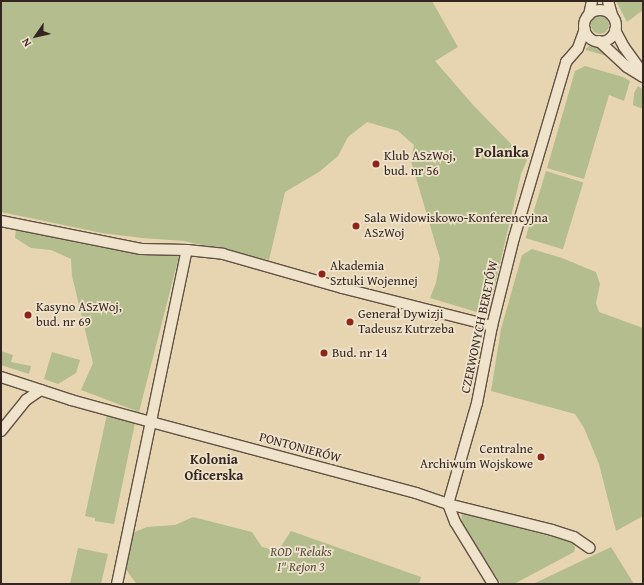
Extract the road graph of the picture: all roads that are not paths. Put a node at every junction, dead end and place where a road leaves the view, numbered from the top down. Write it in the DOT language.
graph roads {
  1 [pos="592,1"];
  2 [pos="608,1"];
  3 [pos="589,15"];
  4 [pos="612,15"];
  5 [pos="585,29"];
  6 [pos="615,30"];
  7 [pos="597,41"];
  8 [pos="578,48"];
  9 [pos="643,73"];
  10 [pos="643,77"];
  11 [pos="1,221"];
  12 [pos="187,250"];
  13 [pos="492,326"];
  14 [pos="1,377"];
  15 [pos="23,384"];
  16 [pos="41,390"];
  17 [pos="26,400"];
  18 [pos="151,422"];
  19 [pos="1,431"];
  20 [pos="448,504"];
  21 [pos="590,548"];
  22 [pos="117,584"];
  23 [pos="493,584"];
  1 -- 3 [label="street"];
  2 -- 4 [label="street"];
  3 -- 4 [label="street"];
  3 -- 5 [label="street"];
  4 -- 6 [label="street"];
  5 -- 7 [label="street"];
  5 -- 8 [label="street, CZERWONYCH BERETÓW"];
  6 -- 7 [label="street"];
  6 -- 9 [label="street"];
  7 -- 8 [label="street, CZERWONYCH BERETÓW"];
  7 -- 10 [label="street"];
  8 -- 13 [label="street, CZERWONYCH BERETÓW"];
  11 -- 12 [label="street"];
  12 -- 13 [label="street"];
  12 -- 18 [label="street"];
  13 -- 20 [label="street, CZERWONYCH BERETÓW"];
  14 -- 15 [label="street, PONTONIERÓW"];
  15 -- 16 [label="street, PONTONIERÓW"];
  15 -- 17 [label="street"];
  16 -- 17 [label="street"];
  16 -- 18 [label="street, PONTONIERÓW"];
  17 -- 19 [label="street"];
  18 -- 20 [label="street, PONTONIERÓW"];
  18 -- 22 [label="street"];
  20 -- 21 [label="street, PONTONIERÓW"];
  20 -- 23 [label="street"];
}
